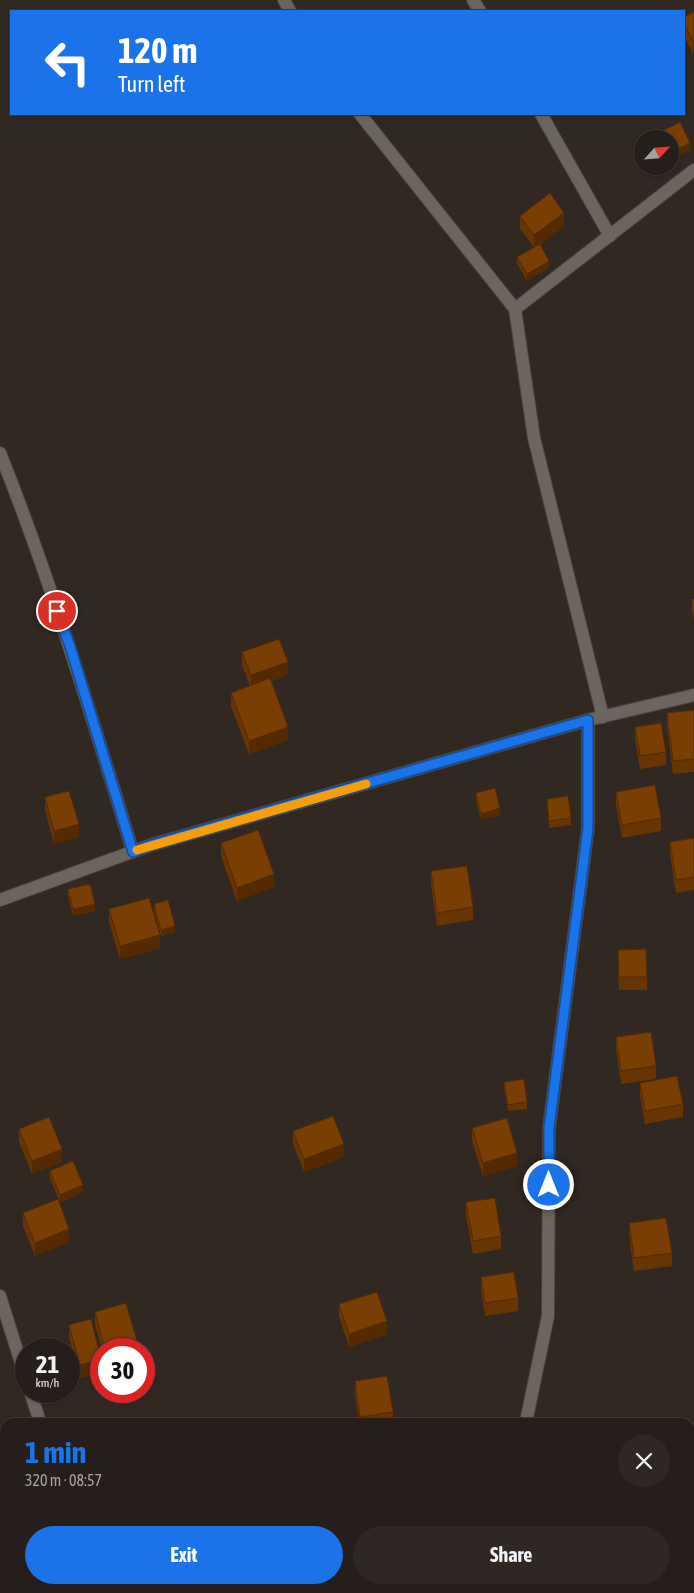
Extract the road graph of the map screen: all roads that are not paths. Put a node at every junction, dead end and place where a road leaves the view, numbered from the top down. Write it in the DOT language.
graph roads {
  1 [pos="361,115"];
  2 [pos="542,115"];
  3 [pos="694,170"];
  4 [pos="610,236"];
  5 [pos="515,310"];
  6 [pos="0,453"];
  7 [pos="694,695"];
  8 [pos="603,717"];
  9 [pos="588,720"];
  10 [pos="133,852"];
  11 [pos="0,900"];
  12 [pos="0,1296"];
  13 [pos="15,1344"];
  14 [pos="34,1403"];
  15 [pos="39,1418"];
  16 [pos="527,1418"];
  1 -- 5 [label="street"];
  2 -- 4 [label="street"];
  3 -- 4 [label="street"];
  4 -- 5 [label="street"];
  5 -- 8 [label="street"];
  6 -- 10 [label="street"];
  7 -- 8 [label="street"];
  8 -- 9 [label="street"];
  9 -- 10 [label="street"];
  9 -- 16 [label="street"];
  10 -- 11 [label="street"];
  12 -- 13 [label="street"];
  14 -- 15 [label="street"];
}
